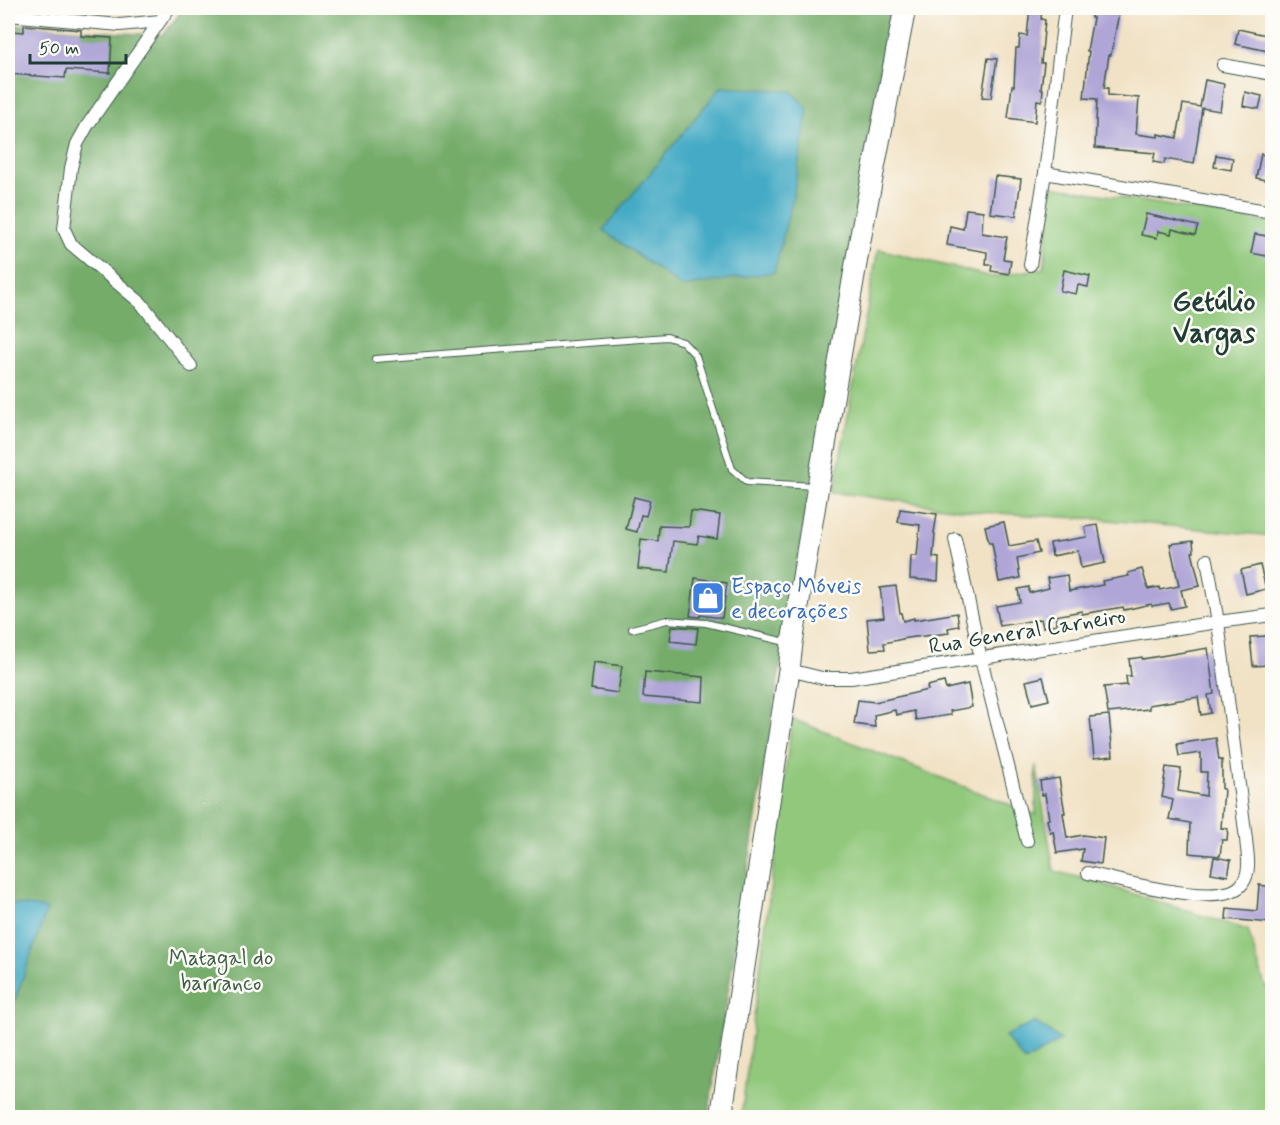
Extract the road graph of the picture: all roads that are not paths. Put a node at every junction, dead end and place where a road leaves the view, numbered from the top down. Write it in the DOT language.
graph roads {
  1 [pos="169,8"];
  2 [pos="905,8"];
  3 [pos="1065,8"];
  4 [pos="8,15"];
  5 [pos="160,21"];
  6 [pos="1223,65"];
  7 [pos="1272,74"];
  8 [pos="1045,172"];
  9 [pos="1272,213"];
  10 [pos="1030,265"];
  11 [pos="375,359"];
  12 [pos="191,366"];
  13 [pos="818,486"];
  14 [pos="955,539"];
  15 [pos="1207,560"];
  16 [pos="1272,615"];
  17 [pos="1218,622"];
  18 [pos="632,629"];
  19 [pos="792,643"];
  20 [pos="981,659"];
  21 [pos="789,670"];
  22 [pos="1027,842"];
  23 [pos="1088,873"];
  24 [pos="721,1118"];
  1 -- 5 [label="street"];
  2 -- 13 [label="highway"];
  3 -- 8 [label="street"];
  4 -- 5 [label="street"];
  5 -- 12 [label="street"];
  6 -- 7 [label="street"];
  8 -- 9 [label="street"];
  8 -- 10 [label="street"];
  11 -- 13 [label="lane"];
  13 -- 19 [label="highway"];
  14 -- 20 [label="street"];
  15 -- 17 [label="street"];
  16 -- 17 [label="street, Rua General Carneiro"];
  17 -- 20 [label="street, Rua General Carneiro"];
  17 -- 23 [label="street"];
  18 -- 19 [label="lane"];
  19 -- 21 [label="highway"];
  20 -- 21 [label="street, Rua General Carneiro"];
  20 -- 22 [label="street"];
  21 -- 24 [label="highway"];
}
